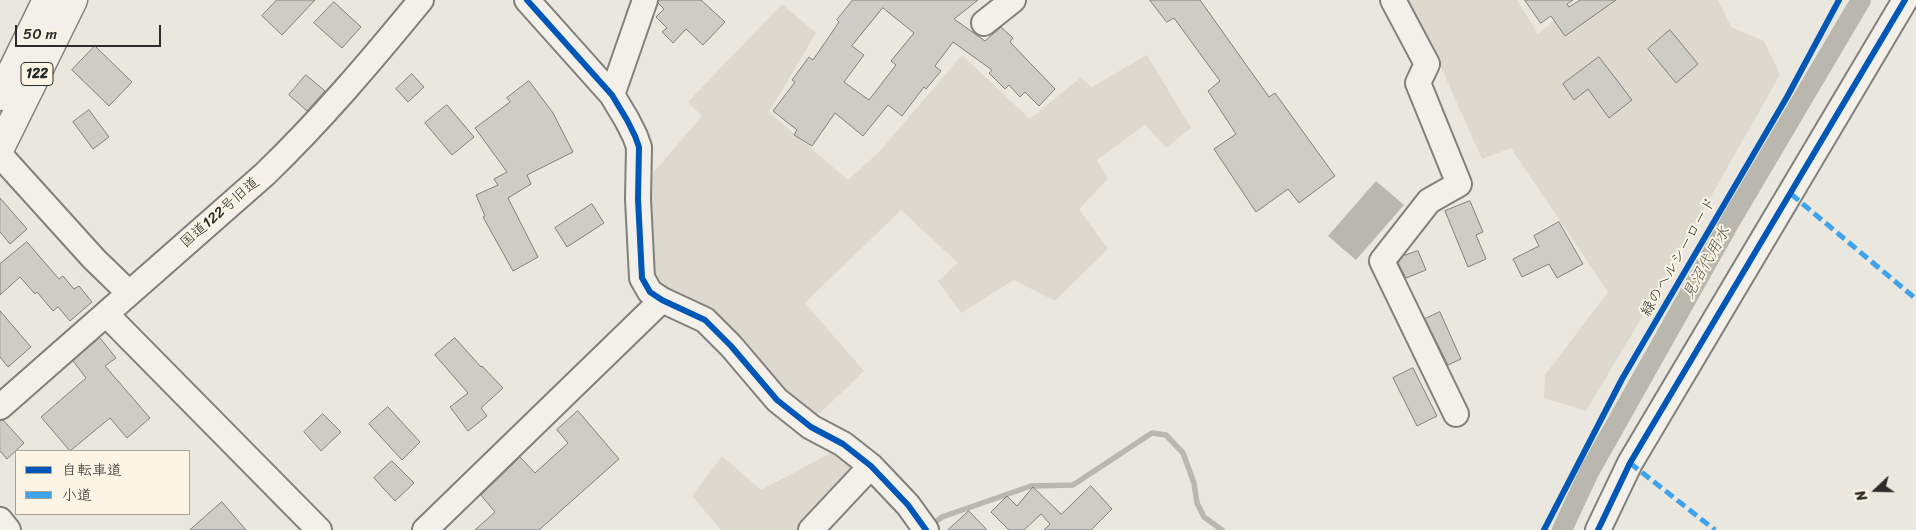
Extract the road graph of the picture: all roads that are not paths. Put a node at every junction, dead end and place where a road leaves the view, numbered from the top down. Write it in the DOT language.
graph roads {
  1 [pos="47,0"];
  2 [pos="73,0"];
  3 [pos="421,0"];
  4 [pos="527,0"];
  5 [pos="645,0"];
  6 [pos="1013,0"];
  7 [pos="1393,0"];
  8 [pos="1905,0"];
  9 [pos="984,23"];
  10 [pos="612,95"];
  11 [pos="0,96"];
  12 [pos="0,148"];
  13 [pos="0,154"];
  14 [pos="129,293"];
  15 [pos="662,300"];
  16 [pos="106,314"];
  17 [pos="0,408"];
  18 [pos="1456,414"];
  19 [pos="871,466"];
  20 [pos="0,520"];
  21 [pos="8,530"];
  22 [pos="319,530"];
  23 [pos="425,530"];
  24 [pos="811,530"];
  25 [pos="926,530"];
  26 [pos="1598,530"];
  1 -- 11 [label="highway, 122"];
  2 -- 12 [label="highway, 122"];
  3 -- 14 [label="street, 国道122号旧道"];
  4 -- 10 [label="street"];
  5 -- 10 [label="street"];
  6 -- 9 [label="street"];
  7 -- 18 [label="street"];
  8 -- 26 [label="street"];
  10 -- 15 [label="street"];
  13 -- 14 [label="street"];
  14 -- 16 [label="street, 国道122号旧道"];
  15 -- 19 [label="street"];
  15 -- 23 [label="street"];
  16 -- 17 [label="street, 国道122号旧道"];
  16 -- 22 [label="street"];
  19 -- 24 [label="street"];
  19 -- 25 [label="street"];
  20 -- 21 [label="street"];
}
